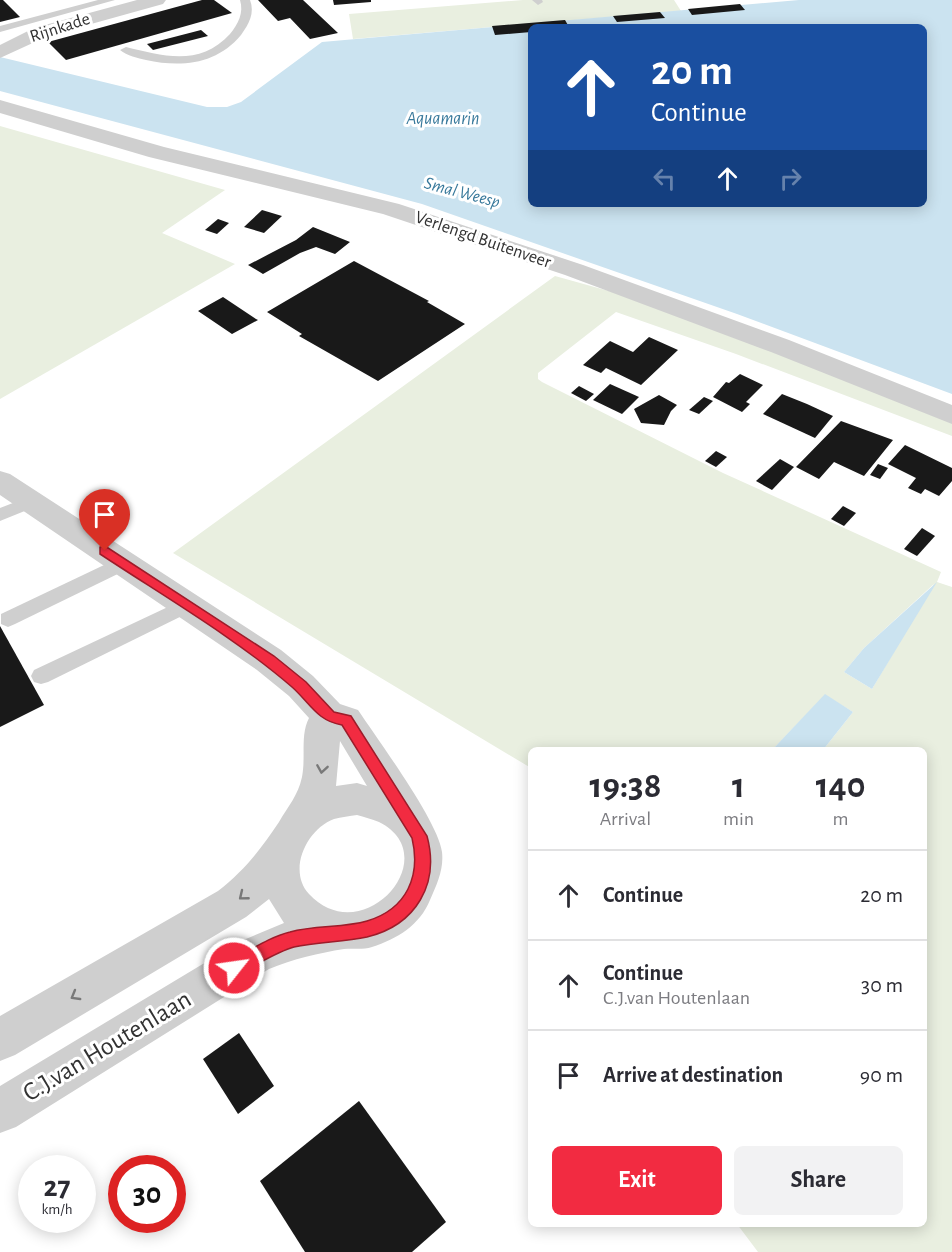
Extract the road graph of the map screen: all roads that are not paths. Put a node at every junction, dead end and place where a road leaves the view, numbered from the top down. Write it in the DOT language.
graph roads {
  1 [pos="110,0"];
  2 [pos="157,0"];
  3 [pos="245,0"];
  4 [pos="0,29"];
  5 [pos="126,50"];
  6 [pos="0,52"];
  7 [pos="0,106"];
  8 [pos="952,415"];
  9 [pos="0,481"];
  10 [pos="31,502"];
  11 [pos="0,515"];
  12 [pos="123,563"];
  13 [pos="187,605"];
  14 [pos="8,618"];
  15 [pos="41,676"];
  16 [pos="330,717"];
  17 [pos="409,821"];
  18 [pos="292,836"];
  19 [pos="346,931"];
  20 [pos="0,1040"];
  21 [pos="0,1111"];
  1 -- 4 [label="lane, Rijnkade"];
  2 -- 6 [label="street, Rijnkade"];
  3 -- 5 [label="lane"];
  7 -- 8 [label="street, Verlengd Buitenveer"];
  9 -- 10 [label="street"];
  10 -- 11 [label="lane"];
  10 -- 12 [label="street"];
  12 -- 13 [label="street"];
  12 -- 14 [label="lane"];
  13 -- 15 [label="lane"];
  13 -- 16 [label="street"];
  16 -- 17 [label="street"];
  16 -- 18 [label="street, one-way"];
  17 -- 18 [label="street"];
  17 -- 19 [label="street"];
  18 -- 19 [label="street"];
  18 -- 20 [label="street, one-way"];
  19 -- 21 [label="street, C.J.van Houtenlaan"];
}
